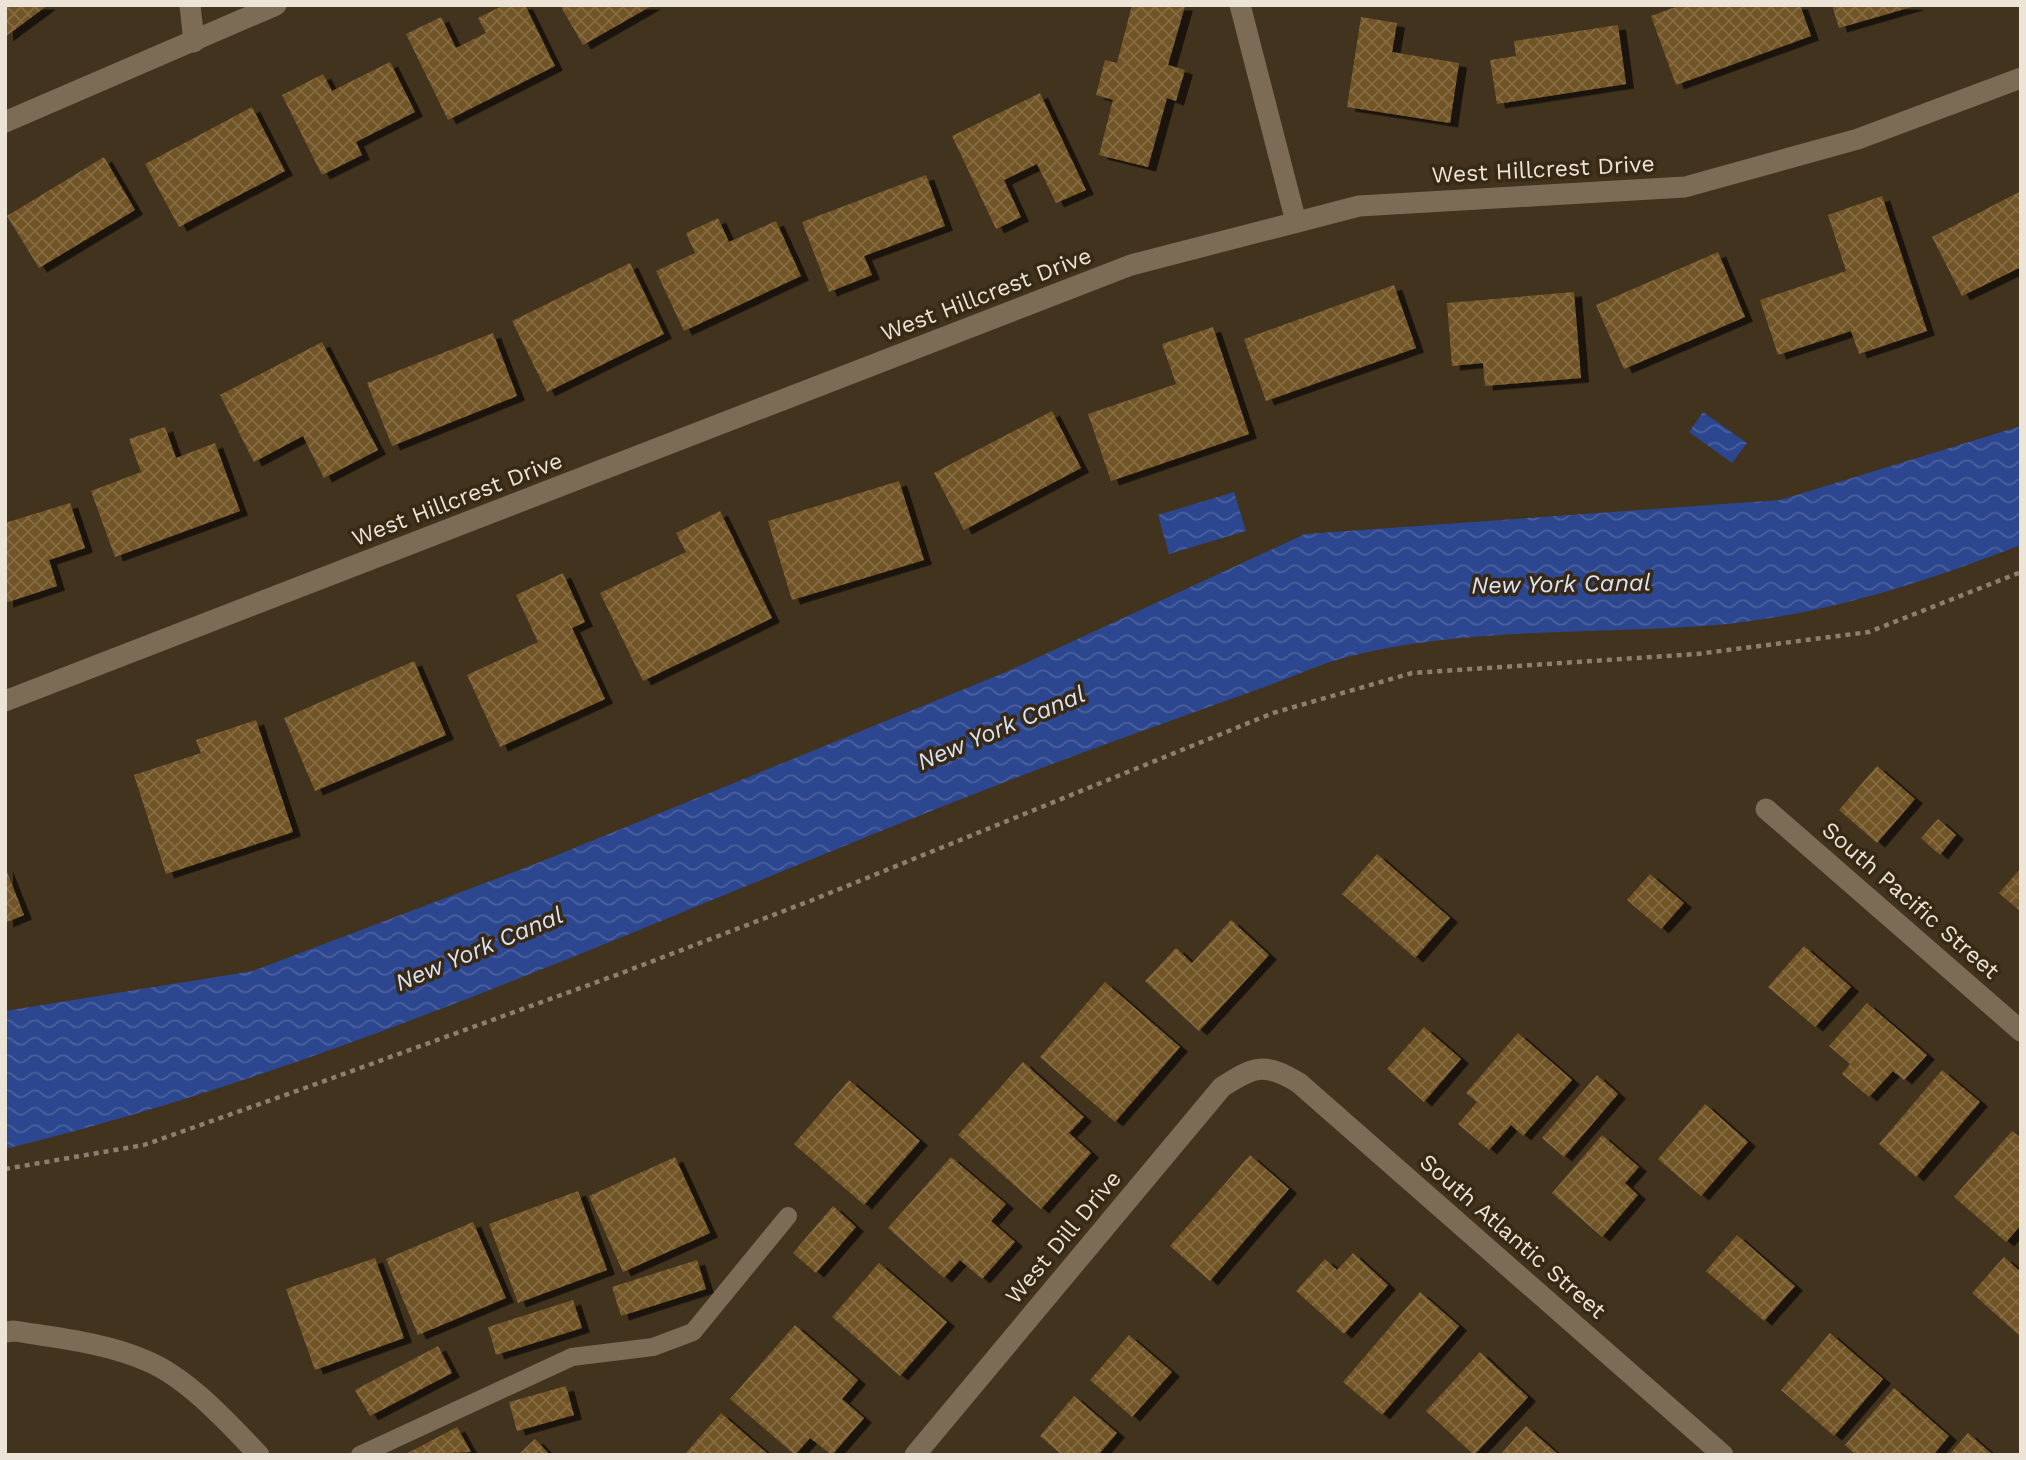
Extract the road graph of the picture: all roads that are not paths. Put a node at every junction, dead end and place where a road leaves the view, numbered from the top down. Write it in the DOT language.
graph roads {
  1 [pos="190,5"];
  2 [pos="276,5"];
  3 [pos="1240,5"];
  4 [pos="194,42"];
  5 [pos="2021,78"];
  6 [pos="5,121"];
  7 [pos="1296,222"];
  8 [pos="5,701"];
  9 [pos="1766,809"];
  10 [pos="2021,1031"];
  11 [pos="1263,1067"];
  12 [pos="788,1216"];
  13 [pos="5,1332"];
  14 [pos="259,1455"];
  15 [pos="360,1455"];
  16 [pos="915,1455"];
  17 [pos="1723,1455"];
  1 -- 4 [label="street"];
  2 -- 4 [label="street"];
  3 -- 7 [label="street"];
  4 -- 6 [label="street"];
  5 -- 7 [label="street, West Hillcrest Drive"];
  7 -- 8 [label="street, West Hillcrest Drive"];
  9 -- 10 [label="street, South Pacific Street"];
  11 -- 16 [label="street, West Dill Drive"];
  11 -- 17 [label="street, South Atlantic Street"];
  12 -- 15 [label="lane"];
  13 -- 14 [label="street"];
}
